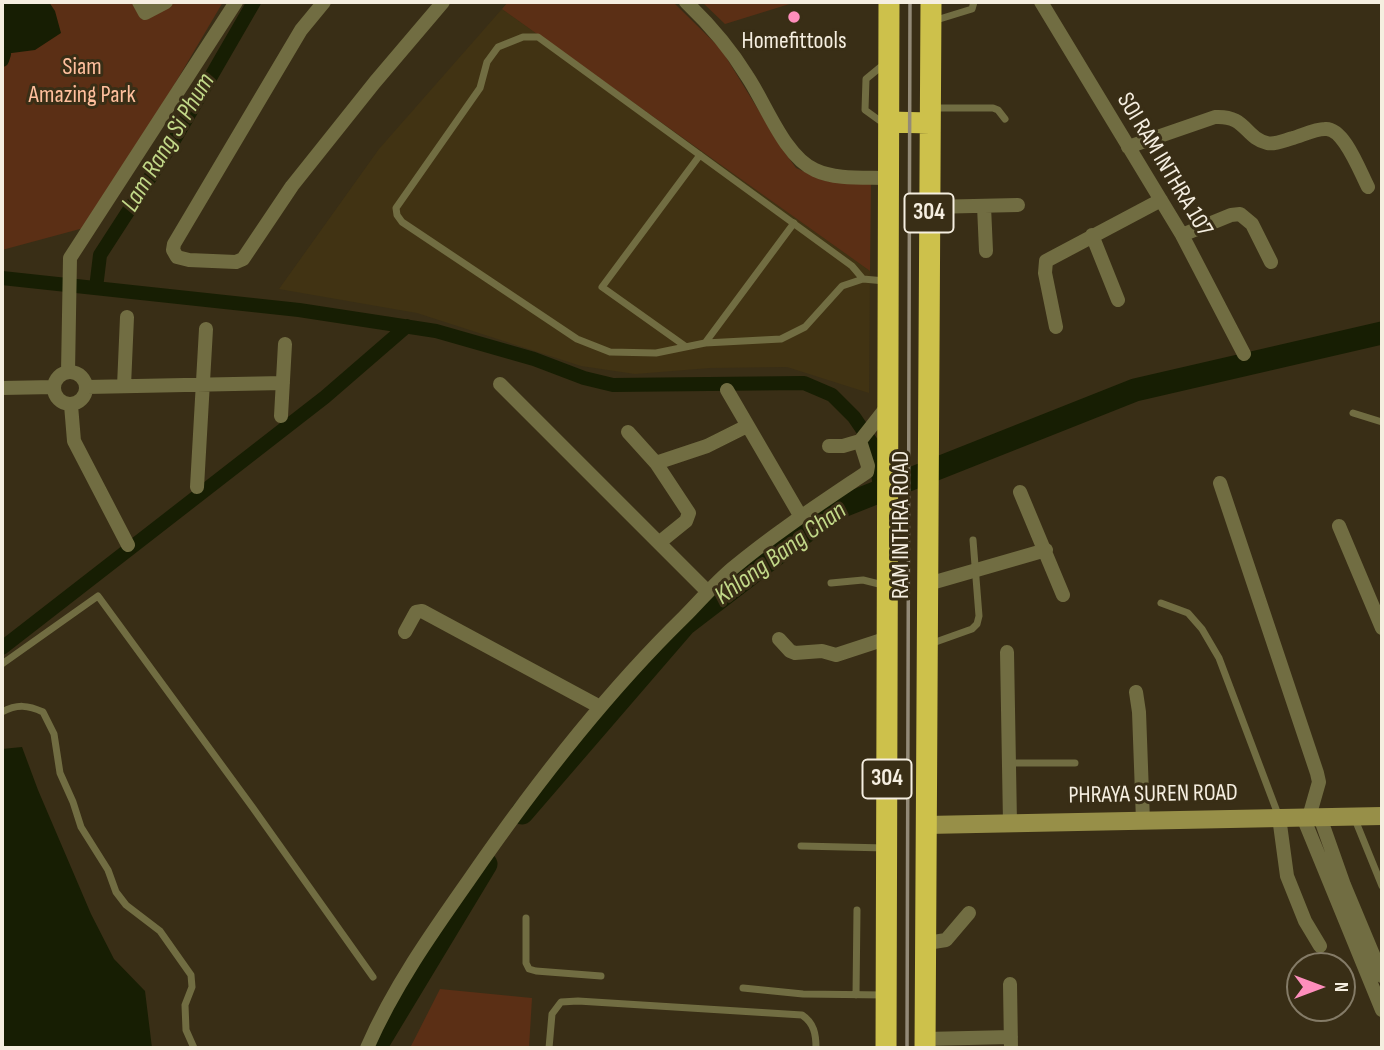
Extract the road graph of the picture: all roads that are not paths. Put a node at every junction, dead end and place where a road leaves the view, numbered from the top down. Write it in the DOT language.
graph roads {
  1 [pos="139,2"];
  2 [pos="166,2"];
  3 [pos="236,2"];
  4 [pos="324,2"];
  5 [pos="443,2"];
  6 [pos="686,2"];
  7 [pos="889,2"];
  8 [pos="974,2"];
  9 [pos="1041,2"];
  10 [pos="931,12"];
  11 [pos="930,116"];
  12 [pos="1005,119"];
  13 [pos="889,125"];
  14 [pos="1128,147"];
  15 [pos="700,155"];
  16 [pos="889,178"];
  17 [pos="1368,187"];
  18 [pos="1161,200"];
  19 [pos="1018,205"];
  20 [pos="984,206"];
  21 [pos="929,207"];
  22 [pos="794,223"];
  23 [pos="1091,235"];
  24 [pos="1182,235"];
  25 [pos="986,251"];
  26 [pos="1271,262"];
  27 [pos="863,279"];
  28 [pos="888,281"];
  29 [pos="1118,300"];
  30 [pos="127,317"];
  31 [pos="1056,327"];
  32 [pos="205,329"];
  33 [pos="705,343"];
  34 [pos="285,344"];
  35 [pos="685,346"];
  36 [pos="1244,354"];
  37 [pos="68,372"];
  38 [pos="283,383"];
  39 [pos="203,384"];
  40 [pos="500,384"];
  41 [pos="124,386"];
  42 [pos="54,387"];
  43 [pos="87,387"];
  44 [pos="2,388"];
  45 [pos="727,390"];
  46 [pos="889,404"];
  47 [pos="71,405"];
  48 [pos="1353,413"];
  49 [pos="281,416"];
  50 [pos="1382,422"];
  51 [pos="747,426"];
  52 [pos="628,432"];
  53 [pos="865,435"];
  54 [pos="829,446"];
  55 [pos="656,463"];
  56 [pos="1220,483"];
  57 [pos="197,487"];
  58 [pos="1020,492"];
  59 [pos="801,517"];
  60 [pos="1339,526"];
  61 [pos="973,540"];
  62 [pos="660,542"];
  63 [pos="128,545"];
  64 [pos="1046,550"];
  65 [pos="974,572"];
  66 [pos="831,583"];
  67 [pos="928,584"];
  68 [pos="887,585"];
  69 [pos="708,592"];
  70 [pos="1063,594"];
  71 [pos="1376,594"];
  72 [pos="1161,603"];
  73 [pos="1382,628"];
  74 [pos="405,632"];
  75 [pos="888,638"];
  76 [pos="779,639"];
  77 [pos="928,644"];
  78 [pos="1007,652"];
  79 [pos="2,664"];
  80 [pos="1136,692"];
  81 [pos="600,707"];
  82 [pos="2,712"];
  83 [pos="1009,763"];
  84 [pos="1075,763"];
  85 [pos="1382,816"];
  86 [pos="1279,817"];
  87 [pos="1310,817"];
  88 [pos="1354,817"];
  89 [pos="1143,821"];
  90 [pos="1010,823"];
  91 [pos="926,825"];
  92 [pos="800,846"];
  93 [pos="886,848"];
  94 [pos="1382,886"];
  95 [pos="857,910"];
  96 [pos="969,913"];
  97 [pos="526,918"];
  98 [pos="927,943"];
  99 [pos="1320,946"];
  100 [pos="601,976"];
  101 [pos="1382,976"];
  102 [pos="373,977"];
  103 [pos="1010,984"];
  104 [pos="743,988"];
  105 [pos="856,995"];
  106 [pos="886,995"];
  107 [pos="1382,1010"];
  108 [pos="1011,1043"];
  109 [pos="925,1044"];
  110 [pos="194,1048"];
  111 [pos="367,1048"];
  112 [pos="550,1048"];
  113 [pos="816,1048"];
  114 [pos="886,1048"];
  1 -- 2 [label="street"];
  3 -- 37 [label="street"];
  4 -- 5 [label="street"];
  6 -- 16 [label="street"];
  7 -- 13 [label="highway, RAM INTHRA ROAD / 304"];
  8 -- 10 [label="lane"];
  9 -- 14 [label="street, SOI RAM INTHRA 107"];
  10 -- 11 [label="highway, RAM INTHRA ROAD / 304"];
  11 -- 12 [label="lane"];
  11 -- 13 [label="highway"];
  11 -- 21 [label="highway, RAM INTHRA ROAD / 304"];
  13 -- 16 [label="highway, RAM INTHRA ROAD / 304"];
  14 -- 17 [label="street"];
  14 -- 18 [label="street, SOI RAM INTHRA 107"];
  15 -- 22 [label="lane"];
  15 -- 35 [label="lane"];
  15 -- 35 [label="lane"];
  16 -- 28 [label="highway, RAM INTHRA ROAD / 304"];
  18 -- 23 [label="street"];
  18 -- 24 [label="street, SOI RAM INTHRA 107"];
  19 -- 20 [label="street"];
  20 -- 21 [label="street"];
  20 -- 25 [label="street"];
  21 -- 67 [label="highway, RAM INTHRA ROAD / 304"];
  22 -- 27 [label="lane"];
  22 -- 33 [label="lane"];
  23 -- 29 [label="street"];
  23 -- 31 [label="street"];
  24 -- 26 [label="street"];
  24 -- 36 [label="street, SOI RAM INTHRA 107"];
  27 -- 28 [label="lane"];
  27 -- 33 [label="lane"];
  28 -- 46 [label="highway, RAM INTHRA ROAD / 304"];
  30 -- 41 [label="street"];
  32 -- 39 [label="street"];
  33 -- 35 [label="lane"];
  34 -- 38 [label="street"];
  37 -- 42 [label="street"];
  37 -- 43 [label="street"];
  38 -- 39 [label="street"];
  38 -- 49 [label="street"];
  39 -- 41 [label="street"];
  39 -- 57 [label="street"];
  40 -- 62 [label="street"];
  41 -- 43 [label="street"];
  42 -- 44 [label="street"];
  42 -- 47 [label="street"];
  43 -- 47 [label="street"];
  45 -- 51 [label="street"];
  46 -- 53 [label="street"];
  46 -- 68 [label="highway, RAM INTHRA ROAD / 304"];
  47 -- 63 [label="street"];
  48 -- 50 [label="lane"];
  51 -- 55 [label="street"];
  51 -- 59 [label="street"];
  52 -- 55 [label="street"];
  53 -- 54 [label="street"];
  53 -- 59 [label="street"];
  55 -- 62 [label="street"];
  56 -- 87 [label="street"];
  58 -- 64 [label="street"];
  59 -- 69 [label="street"];
  60 -- 71 [label="street"];
  61 -- 65 [label="lane"];
  62 -- 69 [label="street"];
  64 -- 65 [label="street"];
  64 -- 70 [label="street"];
  65 -- 67 [label="street"];
  65 -- 77 [label="lane"];
  66 -- 68 [label="lane"];
  67 -- 77 [label="highway, RAM INTHRA ROAD / 304"];
  68 -- 75 [label="highway, RAM INTHRA ROAD / 304"];
  69 -- 81 [label="street"];
  71 -- 73 [label="street"];
  72 -- 86 [label="lane"];
  74 -- 81 [label="street"];
  75 -- 76 [label="street"];
  75 -- 93 [label="highway, RAM INTHRA ROAD / 304"];
  77 -- 91 [label="highway, RAM INTHRA ROAD / 304"];
  78 -- 83 [label="street"];
  79 -- 102 [label="lane"];
  80 -- 89 [label="street"];
  81 -- 111 [label="street"];
  82 -- 110 [label="lane"];
  83 -- 84 [label="lane"];
  83 -- 90 [label="street"];
  85 -- 88 [label="street, PHRAYA SUREN ROAD"];
  86 -- 87 [label="street, PHRAYA SUREN ROAD"];
  86 -- 89 [label="street, PHRAYA SUREN ROAD"];
  86 -- 99 [label="street"];
  87 -- 88 [label="street, PHRAYA SUREN ROAD"];
  87 -- 101 [label="street"];
  87 -- 107 [label="street"];
  88 -- 94 [label="lane"];
  89 -- 90 [label="street, PHRAYA SUREN ROAD"];
  90 -- 91 [label="street, PHRAYA SUREN ROAD"];
  91 -- 98 [label="highway, RAM INTHRA ROAD / 304"];
  92 -- 93 [label="lane"];
  93 -- 106 [label="highway, RAM INTHRA ROAD / 304"];
  95 -- 105 [label="lane"];
  96 -- 98 [label="street"];
  97 -- 100 [label="lane"];
  98 -- 109 [label="highway, RAM INTHRA ROAD / 304"];
  103 -- 108 [label="street"];
  104 -- 105 [label="lane"];
  105 -- 106 [label="lane"];
  106 -- 114 [label="highway, RAM INTHRA ROAD / 304"];
  108 -- 109 [label="street"];
  112 -- 113 [label="lane"];
}
